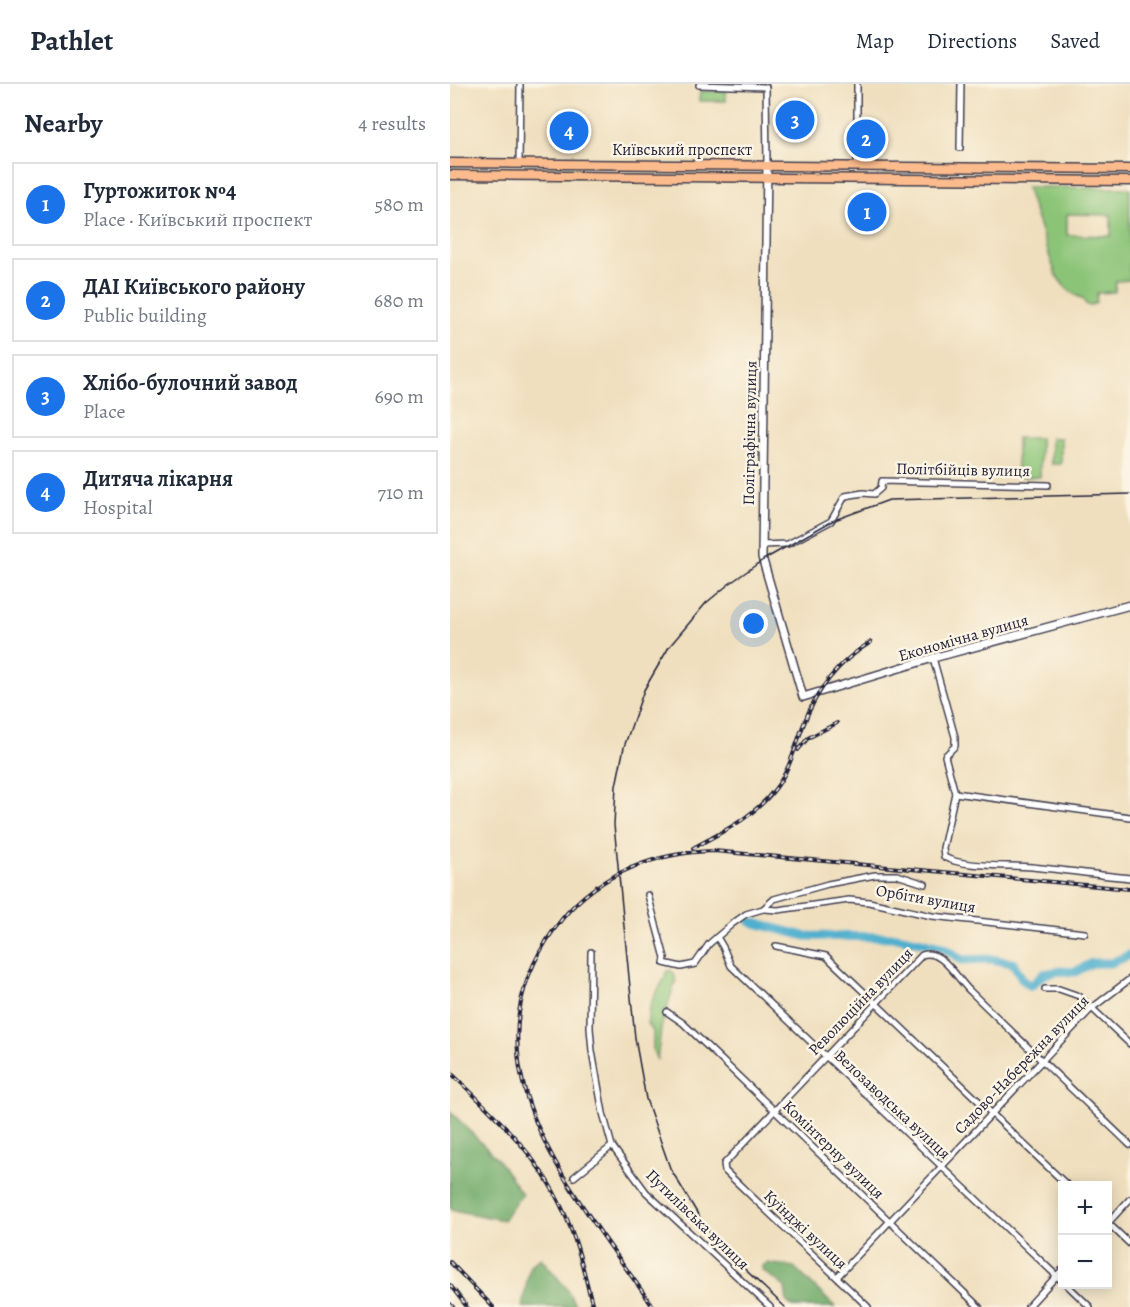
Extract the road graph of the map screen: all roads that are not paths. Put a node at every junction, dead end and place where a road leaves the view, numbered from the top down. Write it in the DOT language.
graph roads {
  1 [pos="520,84"];
  2 [pos="857,84"];
  3 [pos="962,84"];
  4 [pos="699,85"];
  5 [pos="960,148"];
  6 [pos="450,163"];
  7 [pos="519,163"];
  8 [pos="767,165"];
  9 [pos="857,166"];
  10 [pos="1130,169"];
  11 [pos="450,175"];
  12 [pos="767,177"];
  13 [pos="1130,181"];
  14 [pos="1048,485"];
  15 [pos="762,545"];
  16 [pos="1130,605"];
  17 [pos="933,658"];
  18 [pos="803,697"];
  19 [pos="955,793"];
  20 [pos="1130,817"];
  21 [pos="1130,878"];
  22 [pos="925,884"];
  23 [pos="648,895"];
  24 [pos="763,909"];
  25 [pos="1085,933"];
  26 [pos="717,937"];
  27 [pos="776,946"];
  28 [pos="591,952"];
  29 [pos="1130,979"];
  30 [pos="1045,989"];
  31 [pos="876,1004"];
  32 [pos="1092,1008"];
  33 [pos="667,1012"];
  34 [pos="1130,1044"];
  35 [pos="825,1058"];
  36 [pos="1041,1060"];
  37 [pos="776,1112"];
  38 [pos="992,1114"];
  39 [pos="1130,1145"];
  40 [pos="612,1146"];
  41 [pos="941,1167"];
  42 [pos="725,1171"];
  43 [pos="574,1177"];
  44 [pos="1064,1181"];
  45 [pos="1130,1199"];
  46 [pos="1112,1218"];
  47 [pos="890,1221"];
  48 [pos="1112,1228"];
  49 [pos="1130,1244"];
  50 [pos="837,1276"];
  51 [pos="1057,1276"];
  52 [pos="1070,1289"];
  53 [pos="770,1307"];
  54 [pos="868,1307"];
  55 [pos="979,1307"];
  56 [pos="1028,1307"];
  57 [pos="1090,1307"];
  1 -- 7 [label="street"];
  2 -- 9 [label="street"];
  3 -- 5 [label="street"];
  4 -- 8 [label="street"];
  6 -- 7 [label="main road, Київський проспект"];
  7 -- 8 [label="main road, Київський проспект"];
  8 -- 9 [label="main road, Київський проспект"];
  8 -- 12 [label="street, Поліграфічна вулиця"];
  9 -- 10 [label="main road, Київський проспект"];
  11 -- 12 [label="main road, Київський проспект"];
  12 -- 13 [label="main road, Київський проспект"];
  12 -- 15 [label="street, Поліграфічна вулиця"];
  14 -- 15 [label="street, Політбійців вулиця"];
  15 -- 18 [label="street, Поліграфічна вулиця"];
  16 -- 17 [label="street, Економічна вулиця"];
  17 -- 18 [label="street, Економічна вулиця"];
  17 -- 19 [label="street"];
  19 -- 20 [label="street"];
  19 -- 21 [label="street"];
  22 -- 24 [label="street"];
  23 -- 26 [label="street"];
  24 -- 25 [label="street, Орбіти вулиця"];
  24 -- 26 [label="street"];
  26 -- 35 [label="street, Велозаводська вулиця"];
  27 -- 31 [label="street"];
  28 -- 40 [label="street, Путилівська вулиця"];
  29 -- 32 [label="street, Садово-Набережна вулиця"];
  30 -- 32 [label="street"];
  31 -- 35 [label="street, Революційна вулиця"];
  31 -- 36 [label="street, Революційна вулиця"];
  31 -- 38 [label="street"];
  32 -- 34 [label="street"];
  32 -- 36 [label="street, Садово-Набережна вулиця"];
  33 -- 37 [label="street, Комінтерну вулиця"];
  35 -- 37 [label="street, Революційна вулиця"];
  35 -- 41 [label="street, Велозаводська вулиця"];
  36 -- 38 [label="street, Садово-Набережна вулиця"];
  36 -- 39 [label="street, Революційна вулиця"];
  37 -- 42 [label="street, Революційна вулиця"];
  37 -- 47 [label="street, Комінтерну вулиця"];
  38 -- 41 [label="street, Садово-Набережна вулиця"];
  38 -- 44 [label="street"];
  40 -- 43 [label="street"];
  40 -- 53 [label="street, Путилівська вулиця"];
  41 -- 47 [label="street, Садово-Набережна вулиця"];
  41 -- 51 [label="street, Велозаводська вулиця"];
  42 -- 50 [label="street, Куїнджі вулиця"];
  45 -- 46 [label="street"];
  47 -- 50 [label="street, Садово-Набережна вулиця"];
  47 -- 55 [label="street, Комінтерну вулиця"];
  48 -- 49 [label="street"];
  50 -- 54 [label="street, Куїнджі вулиця"];
  51 -- 56 [label="street"];
  52 -- 57 [label="street, Велозаводська вулиця"];
}
